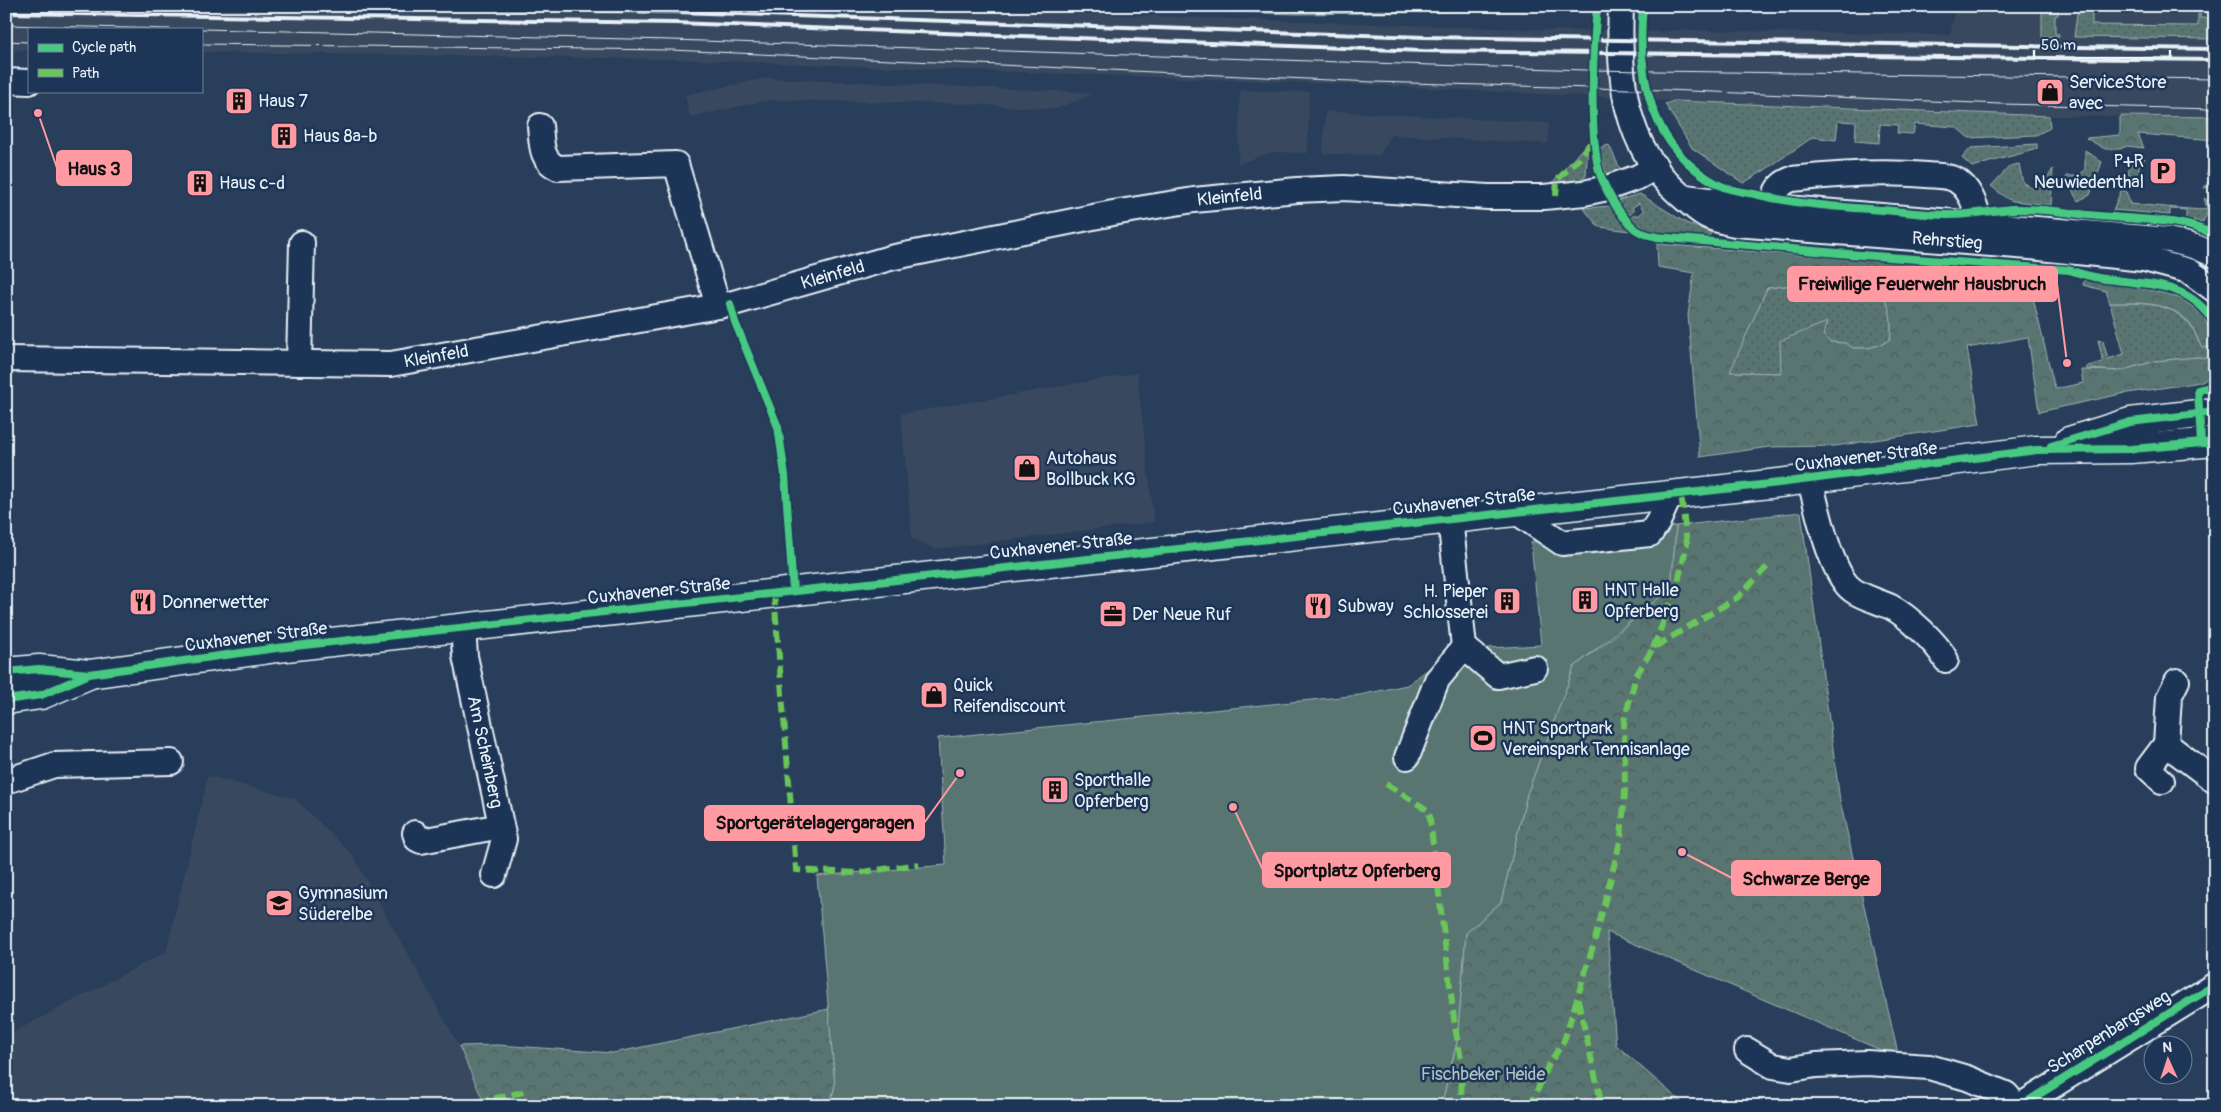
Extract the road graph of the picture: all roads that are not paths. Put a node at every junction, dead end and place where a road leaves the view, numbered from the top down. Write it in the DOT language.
graph roads {
  1 [pos="1621,6"];
  2 [pos="6,81"];
  3 [pos="28,82"];
  4 [pos="540,126"];
  5 [pos="1656,166"];
  6 [pos="1777,217"];
  7 [pos="1980,234"];
  8 [pos="302,243"];
  9 [pos="2215,255"];
  10 [pos="2215,290"];
  11 [pos="718,306"];
  12 [pos="6,359"];
  13 [pos="299,363"];
  14 [pos="2215,412"];
  15 [pos="2215,442"];
  16 [pos="2037,450"];
  17 [pos="1810,480"];
  18 [pos="1670,495"];
  19 [pos="1515,511"];
  20 [pos="1450,518"];
  21 [pos="462,628"];
  22 [pos="1464,646"];
  23 [pos="1946,660"];
  24 [pos="1535,668"];
  25 [pos="6,672"];
  26 [pos="89,674"];
  27 [pos="2177,681"];
  28 [pos="6,700"];
  29 [pos="2166,744"];
  30 [pos="1407,756"];
  31 [pos="171,762"];
  32 [pos="6,781"];
  33 [pos="2162,781"];
  34 [pos="2215,781"];
  35 [pos="501,826"];
  36 [pos="415,833"];
  37 [pos="494,875"];
  38 [pos="2215,984"];
  39 [pos="1746,1050"];
  40 [pos="2018,1106"];
  1 -- 5 [label="street, Rehrstieg"];
  2 -- 3 [label="street"];
  4 -- 11 [label="street"];
  5 -- 6 [label="street, Rehrstieg"];
  5 -- 11 [label="street, Kleinfeld"];
  6 -- 7 [label="street, Rehrstieg"];
  6 -- 7 [label="street"];
  7 -- 9 [label="street, Rehrstieg"];
  7 -- 10 [label="street, Rehrstieg"];
  8 -- 13 [label="street"];
  11 -- 13 [label="street, Kleinfeld"];
  12 -- 13 [label="street, Kleinfeld"];
  14 -- 16 [label="main road, Cuxhavener Straße"];
  15 -- 16 [label="main road, Cuxhavener Straße"];
  16 -- 17 [label="main road, Cuxhavener Straße"];
  17 -- 18 [label="main road, Cuxhavener Straße"];
  17 -- 23 [label="street"];
  18 -- 19 [label="main road, Cuxhavener Straße"];
  18 -- 19 [label="street"];
  19 -- 20 [label="main road, Cuxhavener Straße"];
  20 -- 21 [label="main road, Cuxhavener Straße"];
  20 -- 22 [label="street"];
  21 -- 26 [label="main road, Cuxhavener Straße"];
  21 -- 35 [label="street, Am Scheinberg"];
  22 -- 24 [label="street"];
  22 -- 30 [label="street"];
  25 -- 26 [label="main road, Cuxhavener Straße"];
  26 -- 28 [label="main road, Cuxhavener Straße"];
  27 -- 29 [label="street"];
  29 -- 33 [label="street"];
  29 -- 34 [label="street"];
  31 -- 32 [label="street"];
  35 -- 36 [label="street"];
  35 -- 37 [label="street, Am Scheinberg"];
  38 -- 40 [label="street, Scharpenbargsweg"];
  39 -- 40 [label="street"];
}
